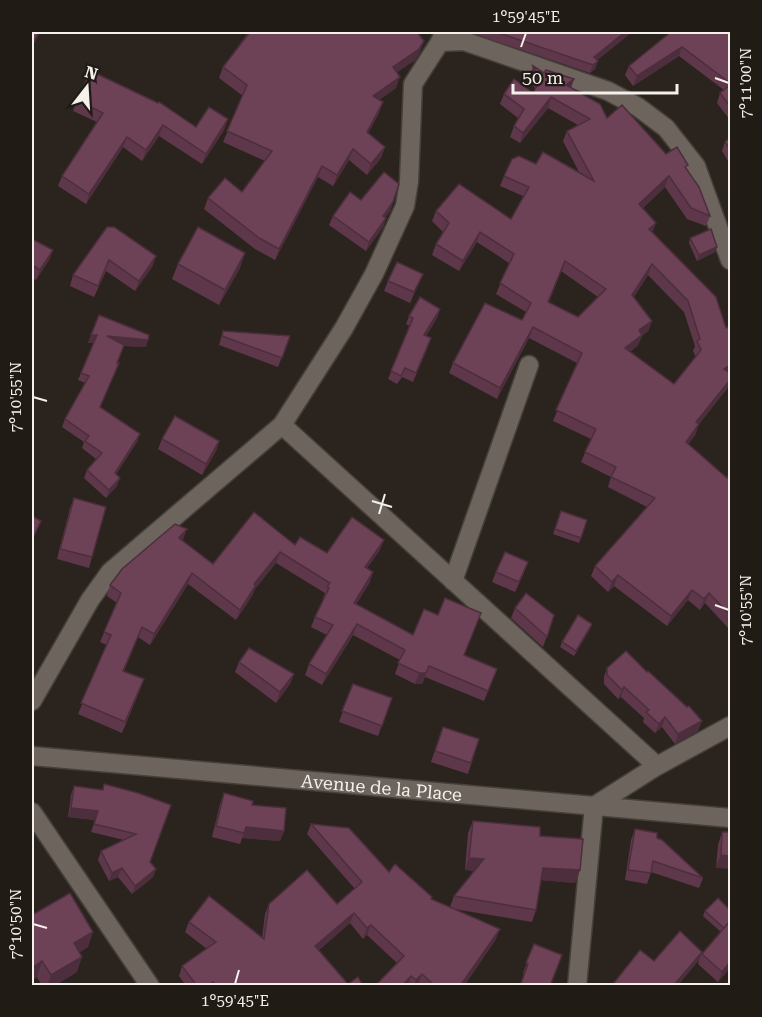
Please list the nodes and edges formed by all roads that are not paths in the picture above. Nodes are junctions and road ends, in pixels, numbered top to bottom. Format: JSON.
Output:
{"nodes":[{"id":1,"x":442,"y":37,"type":"edge"},
{"id":2,"x":730,"y":260,"type":"edge"},
{"id":3,"x":529,"y":365,"type":"dead end"},
{"id":4,"x":282,"y":425,"type":"junction"},
{"id":5,"x":453,"y":581,"type":"junction"},
{"id":6,"x":32,"y":701,"type":"edge"},
{"id":7,"x":730,"y":726,"type":"edge"},
{"id":8,"x":32,"y":756,"type":"edge"},
{"id":9,"x":657,"y":766,"type":"junction"},
{"id":10,"x":594,"y":806,"type":"junction"},
{"id":11,"x":32,"y":812,"type":"edge"},
{"id":12,"x":730,"y":818,"type":"edge"},
{"id":13,"x":150,"y":986,"type":"edge"},
{"id":14,"x":577,"y":986,"type":"edge"}],
"edges":[{"from":1,"to":2,"type":"street"},
{"from":1,"to":4,"type":"street"},
{"from":3,"to":5,"type":"street"},
{"from":4,"to":5,"type":"street"},
{"from":4,"to":6,"type":"street"},
{"from":5,"to":9,"type":"street"},
{"from":7,"to":9,"type":"street"},
{"from":8,"to":10,"type":"street","name":"Avenue de la Place"},
{"from":9,"to":10,"type":"street"},
{"from":10,"to":12,"type":"street","name":"Avenue de la Place"},
{"from":10,"to":14,"type":"street"},
{"from":11,"to":13,"type":"street"}]}
